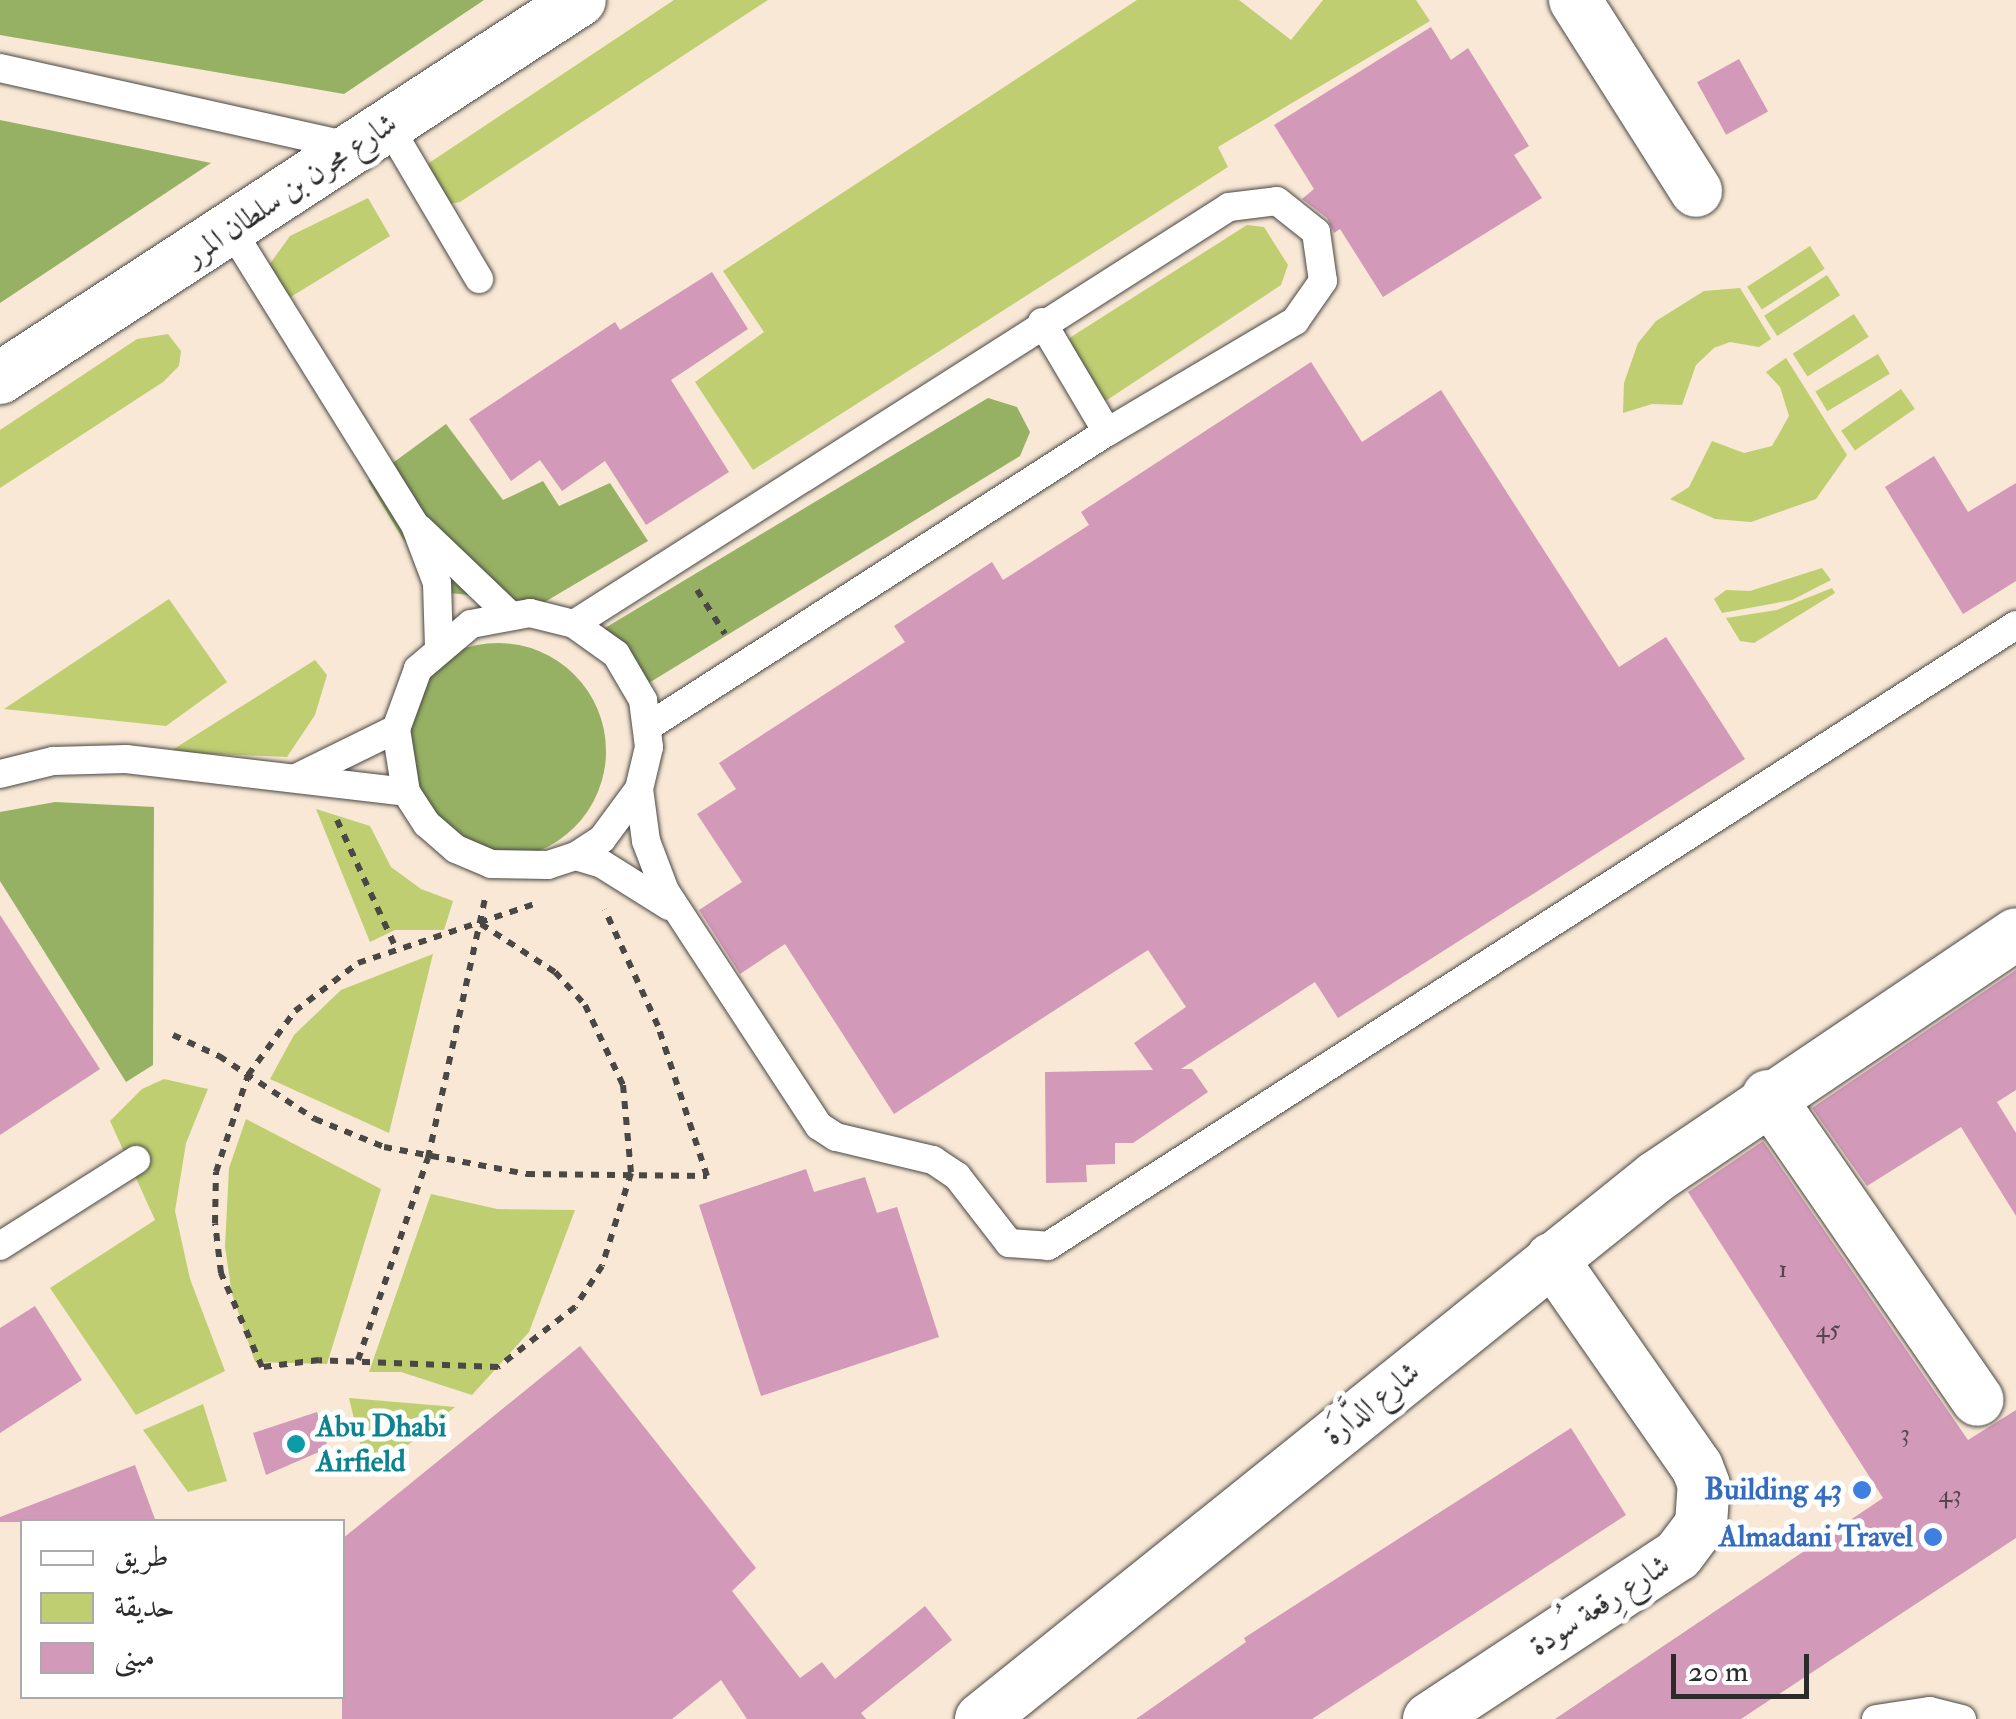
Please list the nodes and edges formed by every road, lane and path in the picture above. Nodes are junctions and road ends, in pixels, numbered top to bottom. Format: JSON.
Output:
{"nodes":[{"id":1,"x":580,"y":0,"type":"edge"},
{"id":2,"x":1575,"y":0,"type":"edge"},
{"id":3,"x":0,"y":68,"type":"edge"},
{"id":4,"x":372,"y":136,"type":"junction"},
{"id":5,"x":1696,"y":191,"type":"dead end"},
{"id":6,"x":232,"y":231,"type":"junction"},
{"id":7,"x":479,"y":279,"type":"dead end"},
{"id":8,"x":1042,"y":322,"type":"junction"},
{"id":9,"x":0,"y":378,"type":"edge"},
{"id":10,"x":1108,"y":432,"type":"junction"},
{"id":11,"x":416,"y":524,"type":"junction"},
{"id":12,"x":676,"y":556,"type":"junction"},
{"id":13,"x":508,"y":613,"type":"junction"},
{"id":14,"x":574,"y":624,"type":"junction"},
{"id":15,"x":2016,"y":625,"type":"edge"},
{"id":16,"x":438,"y":645,"type":"junction"},
{"id":17,"x":744,"y":665,"type":"junction"},
{"id":18,"x":649,"y":726,"type":"junction"},
{"id":19,"x":396,"y":729,"type":"junction"},
{"id":20,"x":0,"y":774,"type":"edge"},
{"id":21,"x":290,"y":780,"type":"junction"},
{"id":22,"x":320,"y":782,"type":"junction"},
{"id":23,"x":639,"y":789,"type":"junction"},
{"id":24,"x":406,"y":792,"type":"junction"},
{"id":25,"x":576,"y":856,"type":"junction"},
{"id":26,"x":491,"y":864,"type":"junction"},
{"id":27,"x":678,"y":914,"type":"junction"},
{"id":28,"x":481,"y":924,"type":"junction"},
{"id":29,"x":2016,"y":934,"type":"edge"},
{"id":30,"x":395,"y":946,"type":"junction"},
{"id":31,"x":173,"y":1035,"type":"dead end"},
{"id":32,"x":248,"y":1075,"type":"junction"},
{"id":33,"x":1768,"y":1096,"type":"junction"},
{"id":34,"x":428,"y":1158,"type":"junction"},
{"id":35,"x":136,"y":1160,"type":"dead end"},
{"id":36,"x":631,"y":1173,"type":"junction"},
{"id":37,"x":0,"y":1246,"type":"edge"},
{"id":38,"x":1552,"y":1258,"type":"junction"},
{"id":39,"x":358,"y":1360,"type":"junction"},
{"id":40,"x":1978,"y":1400,"type":"dead end"},
{"id":41,"x":980,"y":1719,"type":"edge"},
{"id":42,"x":1429,"y":1719,"type":"edge"},
{"id":43,"x":1876,"y":1719,"type":"edge"},
{"id":44,"x":1962,"y":1719,"type":"edge"}],
"edges":[{"from":1,"to":4,"type":"street","name":"شارع مجرن بن سلطان المرر"},
{"from":2,"to":5,"type":"street"},
{"from":3,"to":4,"type":"lane"},
{"from":4,"to":6,"type":"street","name":"شارع مجرن بن سلطان المرر"},
{"from":4,"to":7,"type":"lane"},
{"from":6,"to":9,"type":"street","name":"شارع مجرن بن سلطان المرر"},
{"from":6,"to":11,"type":"lane"},
{"from":8,"to":10,"type":"lane"},
{"from":8,"to":10,"type":"lane"},
{"from":8,"to":12,"type":"lane"},
{"from":10,"to":17,"type":"lane"},
{"from":11,"to":13,"type":"lane"},
{"from":11,"to":16,"type":"lane"},
{"from":12,"to":14,"type":"lane"},
{"from":12,"to":17,"type":"path"},
{"from":13,"to":14,"type":"lane"},
{"from":13,"to":16,"type":"lane"},
{"from":14,"to":18,"type":"lane"},
{"from":15,"to":27,"type":"lane"},
{"from":16,"to":19,"type":"lane"},
{"from":17,"to":18,"type":"lane"},
{"from":18,"to":23,"type":"lane"},
{"from":19,"to":21,"type":"lane"},
{"from":19,"to":24,"type":"lane"},
{"from":20,"to":21,"type":"lane"},
{"from":21,"to":22,"type":"lane"},
{"from":22,"to":24,"type":"lane"},
{"from":22,"to":30,"type":"path"},
{"from":23,"to":25,"type":"lane"},
{"from":23,"to":27,"type":"lane"},
{"from":24,"to":26,"type":"lane"},
{"from":25,"to":26,"type":"lane"},
{"from":25,"to":27,"type":"lane"},
{"from":25,"to":36,"type":"path"},
{"from":26,"to":28,"type":"path"},
{"from":28,"to":30,"type":"path"},
{"from":28,"to":34,"type":"path"},
{"from":28,"to":36,"type":"path"},
{"from":29,"to":33,"type":"street","name":"شارع الدَّارَة"},
{"from":30,"to":32,"type":"path"},
{"from":31,"to":32,"type":"path"},
{"from":32,"to":34,"type":"path"},
{"from":32,"to":39,"type":"path"},
{"from":33,"to":38,"type":"street","name":"شارع الدَّارَة"},
{"from":33,"to":40,"type":"street"},
{"from":34,"to":36,"type":"path"},
{"from":34,"to":39,"type":"path"},
{"from":35,"to":37,"type":"lane"},
{"from":36,"to":39,"type":"path"},
{"from":38,"to":41,"type":"street","name":"شارع الدَّارَة"},
{"from":38,"to":42,"type":"street","name":"شارع رِقعة سُودة"},
{"from":43,"to":44,"type":"lane"}]}
